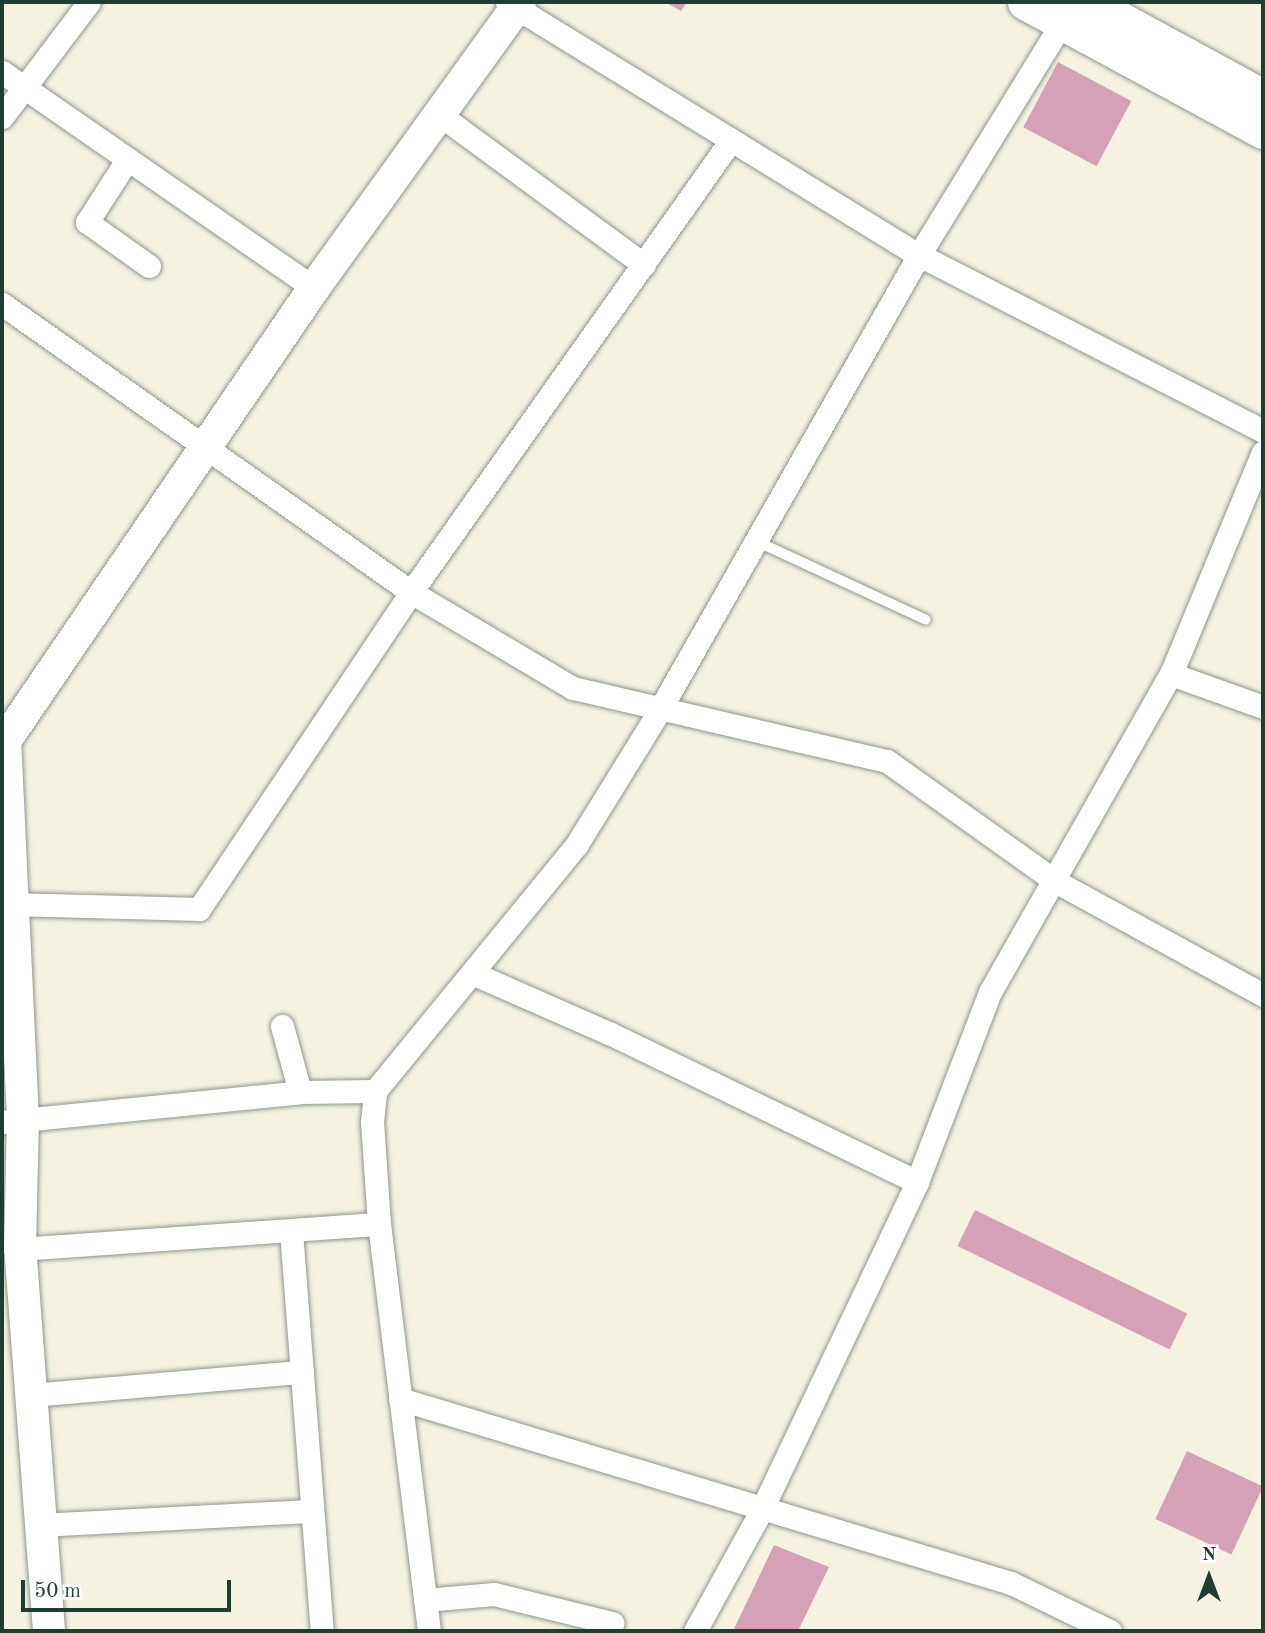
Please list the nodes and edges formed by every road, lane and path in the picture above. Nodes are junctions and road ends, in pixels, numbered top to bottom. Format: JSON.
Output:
{"nodes":[{"id":1,"x":1025,"y":2,"type":"edge"},
{"id":2,"x":514,"y":4,"type":"edge"},
{"id":3,"x":81,"y":5,"type":"edge"},
{"id":4,"x":1076,"y":9,"type":"edge"},
{"id":5,"x":2,"y":72,"type":"edge"},
{"id":6,"x":23,"y":88,"type":"junction"},
{"id":7,"x":1263,"y":97,"type":"edge"},
{"id":8,"x":440,"y":115,"type":"junction"},
{"id":9,"x":2,"y":117,"type":"edge"},
{"id":10,"x":1263,"y":131,"type":"edge"},
{"id":11,"x":731,"y":140,"type":"junction"},
{"id":12,"x":127,"y":160,"type":"junction"},
{"id":13,"x":919,"y":255,"type":"junction"},
{"id":14,"x":644,"y":265,"type":"junction"},
{"id":15,"x":149,"y":266,"type":"dead end"},
{"id":16,"x":314,"y":288,"type":"junction"},
{"id":17,"x":2,"y":304,"type":"edge"},
{"id":18,"x":1263,"y":431,"type":"edge"},
{"id":19,"x":205,"y":447,"type":"junction"},
{"id":20,"x":1263,"y":452,"type":"edge"},
{"id":21,"x":756,"y":541,"type":"junction"},
{"id":22,"x":411,"y":592,"type":"junction"},
{"id":23,"x":926,"y":620,"type":"dead end"},
{"id":24,"x":1171,"y":674,"type":"junction"},
{"id":25,"x":1263,"y":707,"type":"edge"},
{"id":26,"x":659,"y":711,"type":"junction"},
{"id":27,"x":3,"y":740,"type":"edge"},
{"id":28,"x":1055,"y":881,"type":"junction"},
{"id":29,"x":12,"y":904,"type":"junction"},
{"id":30,"x":472,"y":973,"type":"junction"},
{"id":31,"x":1263,"y":995,"type":"edge"},
{"id":32,"x":282,"y":1026,"type":"dead end"},
{"id":33,"x":375,"y":1091,"type":"junction"},
{"id":34,"x":299,"y":1092,"type":"junction"},
{"id":35,"x":13,"y":1121,"type":"edge"},
{"id":36,"x":917,"y":1182,"type":"junction"},
{"id":37,"x":379,"y":1224,"type":"junction"},
{"id":38,"x":291,"y":1230,"type":"junction"},
{"id":39,"x":20,"y":1249,"type":"junction"},
{"id":40,"x":302,"y":1372,"type":"junction"},
{"id":41,"x":31,"y":1395,"type":"junction"},
{"id":42,"x":400,"y":1399,"type":"junction"},
{"id":43,"x":762,"y":1509,"type":"junction"},
{"id":44,"x":312,"y":1511,"type":"junction"},
{"id":45,"x":41,"y":1525,"type":"junction"},
{"id":46,"x":425,"y":1600,"type":"junction"},
{"id":47,"x":612,"y":1623,"type":"dead end"},
{"id":48,"x":49,"y":1631,"type":"edge"},
{"id":49,"x":322,"y":1631,"type":"edge"},
{"id":50,"x":429,"y":1631,"type":"edge"},
{"id":51,"x":695,"y":1631,"type":"edge"},
{"id":52,"x":1110,"y":1631,"type":"edge"}],
"edges":[{"from":1,"to":4,"type":"main road"},
{"from":2,"to":8,"type":"street"},
{"from":2,"to":11,"type":"street"},
{"from":3,"to":6,"type":"street"},
{"from":4,"to":7,"type":"main road"},
{"from":4,"to":10,"type":"main road"},
{"from":4,"to":13,"type":"street"},
{"from":5,"to":6,"type":"street"},
{"from":6,"to":9,"type":"street"},
{"from":6,"to":12,"type":"street"},
{"from":8,"to":14,"type":"street"},
{"from":8,"to":16,"type":"street"},
{"from":11,"to":13,"type":"street"},
{"from":11,"to":14,"type":"street"},
{"from":12,"to":15,"type":"street"},
{"from":12,"to":16,"type":"street"},
{"from":13,"to":18,"type":"street"},
{"from":13,"to":21,"type":"street"},
{"from":14,"to":22,"type":"street"},
{"from":16,"to":19,"type":"street"},
{"from":17,"to":19,"type":"street"},
{"from":19,"to":22,"type":"street"},
{"from":19,"to":27,"type":"street"},
{"from":20,"to":24,"type":"street"},
{"from":21,"to":23,"type":"lane"},
{"from":21,"to":26,"type":"street"},
{"from":22,"to":26,"type":"street"},
{"from":22,"to":29,"type":"street"},
{"from":24,"to":25,"type":"street"},
{"from":24,"to":28,"type":"street"},
{"from":26,"to":28,"type":"street"},
{"from":26,"to":30,"type":"street"},
{"from":27,"to":29,"type":"street"},
{"from":28,"to":31,"type":"street"},
{"from":28,"to":36,"type":"street"},
{"from":29,"to":35,"type":"street"},
{"from":30,"to":33,"type":"street"},
{"from":30,"to":36,"type":"street"},
{"from":32,"to":34,"type":"street"},
{"from":33,"to":34,"type":"street"},
{"from":33,"to":37,"type":"street"},
{"from":34,"to":35,"type":"street"},
{"from":35,"to":39,"type":"street"},
{"from":36,"to":43,"type":"street"},
{"from":37,"to":38,"type":"street"},
{"from":37,"to":42,"type":"street"},
{"from":38,"to":39,"type":"street"},
{"from":38,"to":40,"type":"street"},
{"from":39,"to":41,"type":"street"},
{"from":40,"to":41,"type":"street"},
{"from":40,"to":44,"type":"street"},
{"from":41,"to":45,"type":"street"},
{"from":42,"to":43,"type":"street"},
{"from":42,"to":46,"type":"street"},
{"from":43,"to":51,"type":"street"},
{"from":43,"to":52,"type":"street"},
{"from":44,"to":45,"type":"street"},
{"from":44,"to":49,"type":"street"},
{"from":45,"to":48,"type":"street"},
{"from":46,"to":47,"type":"street"},
{"from":46,"to":50,"type":"street"}]}
